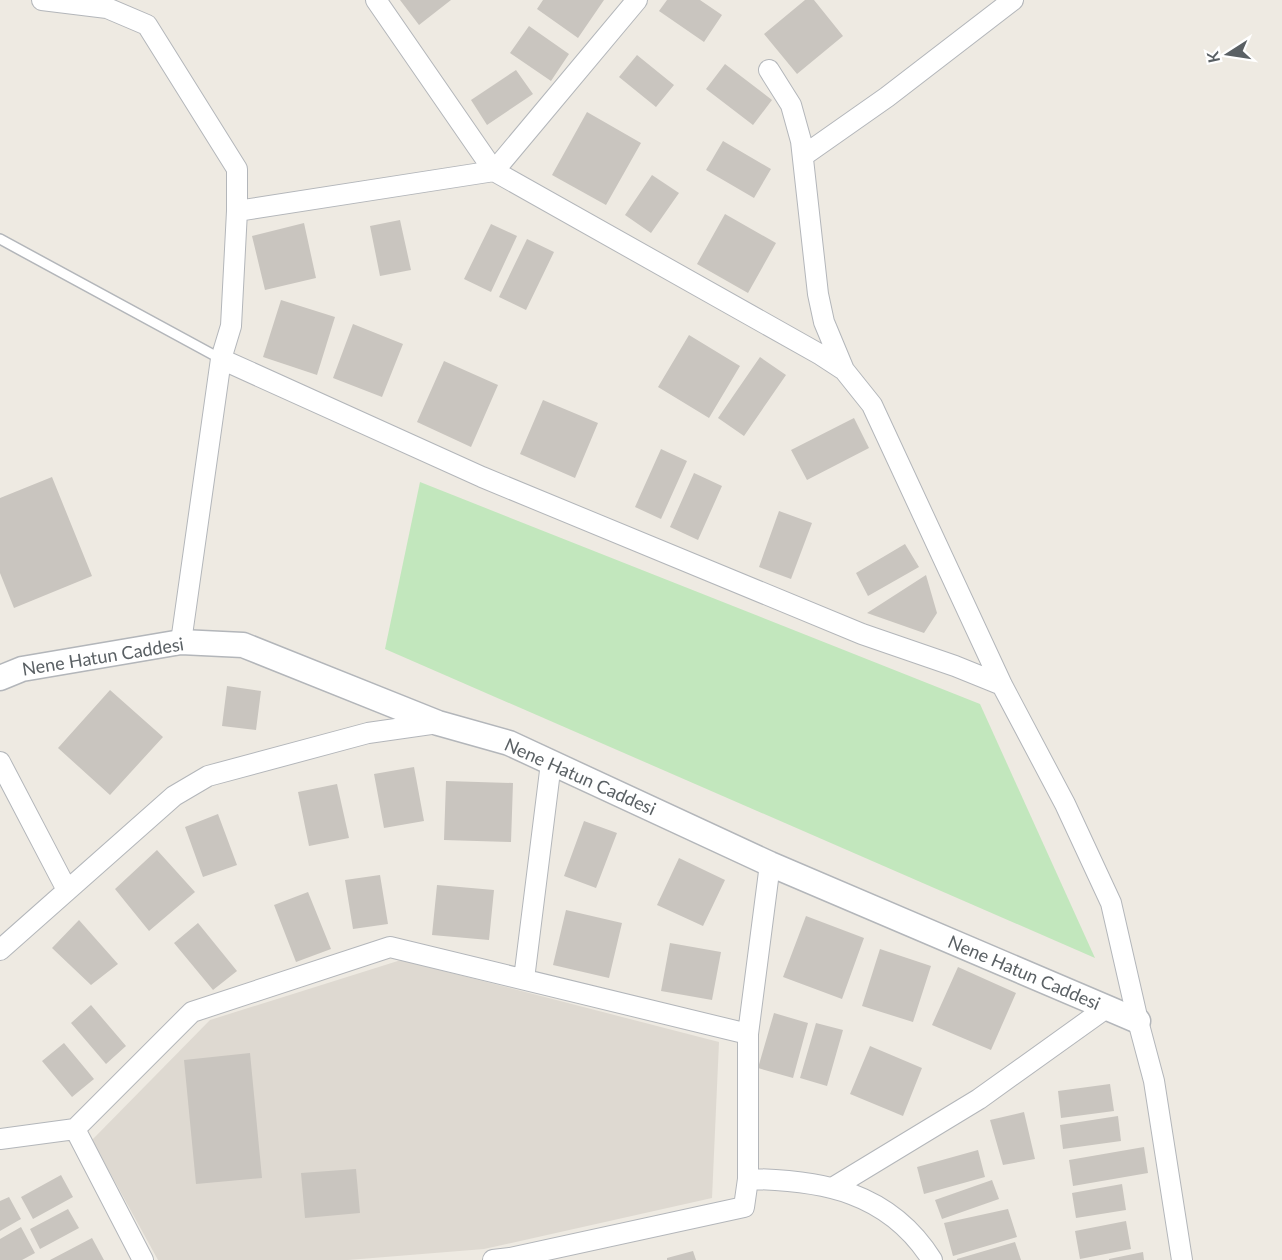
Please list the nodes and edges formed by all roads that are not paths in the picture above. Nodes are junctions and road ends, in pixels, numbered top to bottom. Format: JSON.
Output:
{"nodes":[{"id":1,"x":42,"y":0,"type":"edge"},
{"id":2,"x":376,"y":0,"type":"edge"},
{"id":3,"x":637,"y":0,"type":"edge"},
{"id":4,"x":1013,"y":0,"type":"edge"},
{"id":5,"x":769,"y":70,"type":"dead end"},
{"id":6,"x":802,"y":156,"type":"junction"},
{"id":7,"x":494,"y":171,"type":"junction"},
{"id":8,"x":237,"y":211,"type":"junction"},
{"id":9,"x":0,"y":239,"type":"edge"},
{"id":10,"x":221,"y":359,"type":"junction"},
{"id":11,"x":844,"y":370,"type":"junction"},
{"id":12,"x":181,"y":642,"type":"junction"},
{"id":13,"x":0,"y":678,"type":"edge"},
{"id":14,"x":1002,"y":685,"type":"junction"},
{"id":15,"x":438,"y":723,"type":"junction"},
{"id":16,"x":0,"y":762,"type":"edge"},
{"id":17,"x":551,"y":763,"type":"junction"},
{"id":18,"x":770,"y":864,"type":"junction"},
{"id":19,"x":67,"y":890,"type":"junction"},
{"id":20,"x":0,"y":950,"type":"edge"},
{"id":21,"x":524,"y":979,"type":"junction"},
{"id":22,"x":1106,"y":1008,"type":"junction"},
{"id":23,"x":1138,"y":1021,"type":"junction"},
{"id":24,"x":748,"y":1034,"type":"junction"},
{"id":25,"x":75,"y":1129,"type":"junction"},
{"id":26,"x":0,"y":1139,"type":"edge"},
{"id":27,"x":748,"y":1179,"type":"junction"},
{"id":28,"x":834,"y":1187,"type":"junction"},
{"id":29,"x":505,"y":1259,"type":"edge"},
{"id":30,"x":143,"y":1260,"type":"edge"},
{"id":31,"x":932,"y":1260,"type":"edge"},
{"id":32,"x":1182,"y":1260,"type":"edge"}],
"edges":[{"from":1,"to":8,"type":"street"},
{"from":2,"to":7,"type":"street"},
{"from":3,"to":7,"type":"street"},
{"from":4,"to":6,"type":"street"},
{"from":5,"to":6,"type":"street"},
{"from":6,"to":11,"type":"street"},
{"from":7,"to":8,"type":"street"},
{"from":7,"to":11,"type":"street"},
{"from":8,"to":10,"type":"street"},
{"from":9,"to":10,"type":"lane"},
{"from":10,"to":12,"type":"street"},
{"from":10,"to":14,"type":"street"},
{"from":11,"to":14,"type":"street"},
{"from":12,"to":13,"type":"street","name":"Nene Hatun Caddesi"},
{"from":12,"to":15,"type":"street","name":"Nene Hatun Caddesi"},
{"from":14,"to":23,"type":"street"},
{"from":15,"to":17,"type":"street","name":"Nene Hatun Caddesi"},
{"from":15,"to":19,"type":"street"},
{"from":16,"to":19,"type":"street"},
{"from":17,"to":18,"type":"street","name":"Nene Hatun Caddesi"},
{"from":17,"to":21,"type":"street"},
{"from":18,"to":22,"type":"street","name":"Nene Hatun Caddesi"},
{"from":18,"to":24,"type":"street"},
{"from":19,"to":20,"type":"street"},
{"from":21,"to":24,"type":"street"},
{"from":21,"to":25,"type":"street"},
{"from":22,"to":23,"type":"street","name":"Nene Hatun Caddesi"},
{"from":22,"to":28,"type":"street"},
{"from":23,"to":32,"type":"street"},
{"from":24,"to":27,"type":"street"},
{"from":25,"to":26,"type":"street"},
{"from":25,"to":30,"type":"street"},
{"from":27,"to":28,"type":"street"},
{"from":27,"to":29,"type":"street"},
{"from":28,"to":31,"type":"street"}]}
